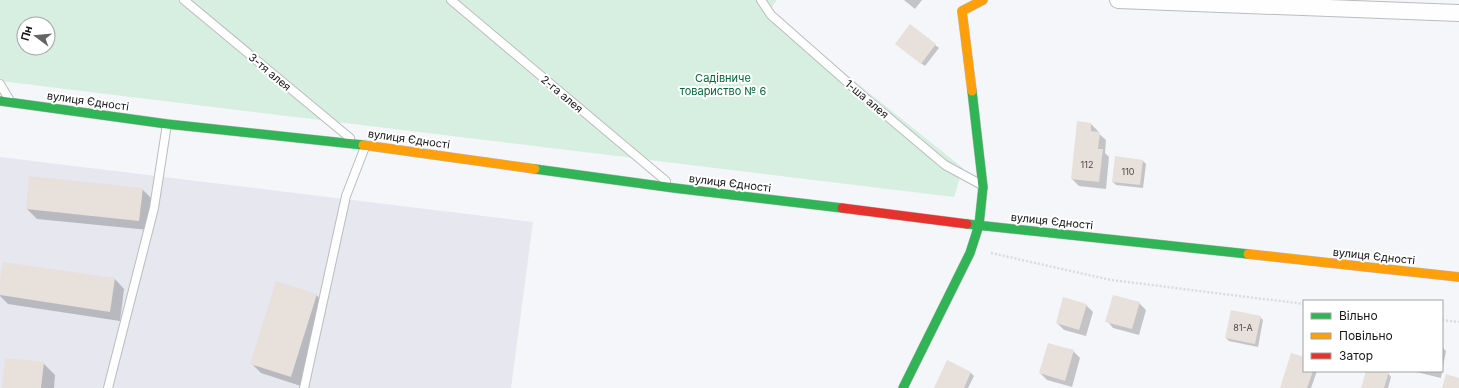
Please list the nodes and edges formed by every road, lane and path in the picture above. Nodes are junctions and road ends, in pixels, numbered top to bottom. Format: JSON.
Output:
{"nodes":[{"id":1,"x":184,"y":0,"type":"edge"},
{"id":2,"x":451,"y":0,"type":"edge"},
{"id":3,"x":761,"y":0,"type":"edge"},
{"id":4,"x":961,"y":0,"type":"edge"},
{"id":5,"x":983,"y":0,"type":"edge"},
{"id":6,"x":1118,"y":0,"type":"edge"},
{"id":7,"x":1239,"y":2,"type":"edge"},
{"id":8,"x":962,"y":11,"type":"junction"},
{"id":9,"x":1459,"y":13,"type":"edge"},
{"id":10,"x":0,"y":84,"type":"edge"},
{"id":11,"x":0,"y":101,"type":"edge"},
{"id":12,"x":12,"y":103,"type":"junction"},
{"id":13,"x":167,"y":124,"type":"junction"},
{"id":14,"x":361,"y":145,"type":"junction"},
{"id":15,"x":983,"y":186,"type":"junction"},
{"id":16,"x":674,"y":188,"type":"junction"},
{"id":17,"x":979,"y":225,"type":"junction"},
{"id":18,"x":990,"y":253,"type":"dead end"},
{"id":19,"x":1459,"y":277,"type":"edge"},
{"id":20,"x":1303,"y":304,"type":"edge"},
{"id":21,"x":1443,"y":320,"type":"edge"},
{"id":22,"x":1459,"y":322,"type":"edge"},
{"id":23,"x":108,"y":388,"type":"edge"},
{"id":24,"x":304,"y":388,"type":"edge"},
{"id":25,"x":903,"y":388,"type":"edge"}],
"edges":[{"from":1,"to":14,"type":"lane","name":"3-тя алея"},
{"from":2,"to":16,"type":"lane","name":"2-га алея"},
{"from":3,"to":15,"type":"lane","name":"1-ша алея"},
{"from":4,"to":8,"type":"lane"},
{"from":5,"to":8,"type":"main road"},
{"from":6,"to":7,"type":"street"},
{"from":7,"to":9,"type":"street"},
{"from":8,"to":15,"type":"main road"},
{"from":10,"to":12,"type":"lane"},
{"from":11,"to":12,"type":"main road","name":"вулиця Єдності"},
{"from":12,"to":13,"type":"main road","name":"вулиця Єдності"},
{"from":13,"to":14,"type":"main road","name":"вулиця Єдності"},
{"from":13,"to":23,"type":"lane"},
{"from":14,"to":16,"type":"main road","name":"вулиця Єдності"},
{"from":14,"to":24,"type":"lane"},
{"from":15,"to":17,"type":"main road"},
{"from":16,"to":17,"type":"main road","name":"вулиця Єдності"},
{"from":17,"to":19,"type":"main road","name":"вулиця Єдності"},
{"from":17,"to":25,"type":"main road"},
{"from":18,"to":20,"type":"path"},
{"from":21,"to":22,"type":"path"}]}
